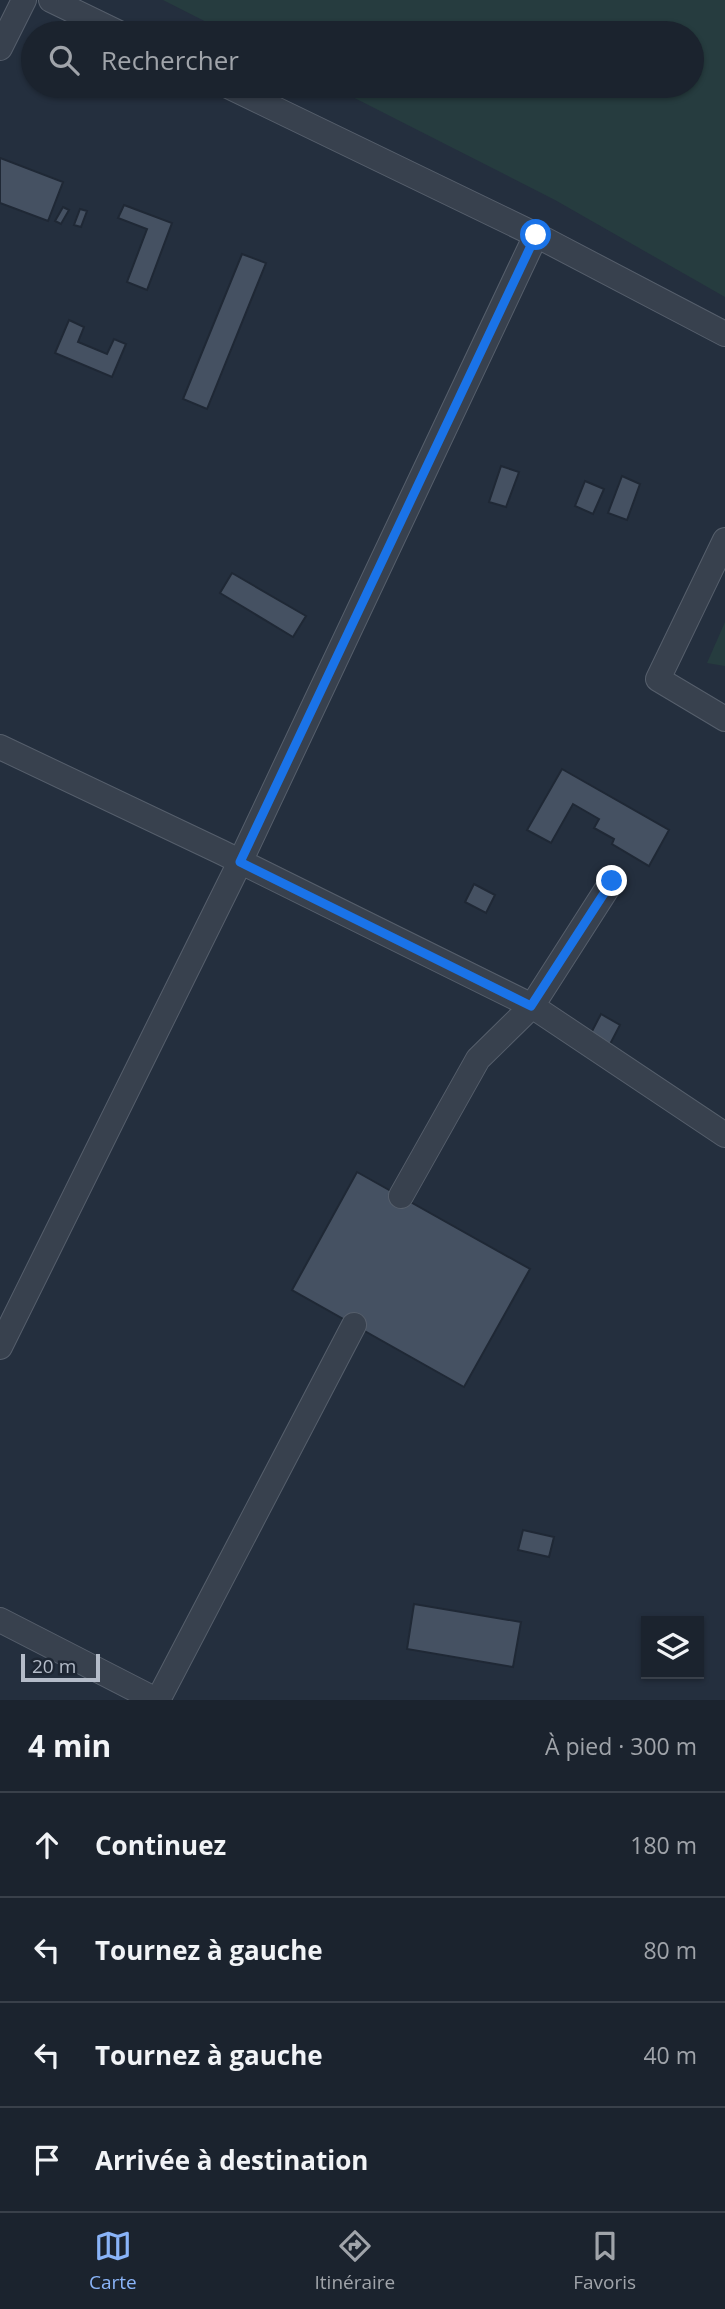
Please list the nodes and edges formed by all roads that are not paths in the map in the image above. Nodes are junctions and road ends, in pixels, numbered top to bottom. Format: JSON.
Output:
{"nodes":[{"id":1,"x":24,"y":0,"type":"edge"},
{"id":2,"x":51,"y":0,"type":"edge"},
{"id":3,"x":94,"y":21,"type":"edge"},
{"id":4,"x":0,"y":48,"type":"edge"},
{"id":5,"x":253,"y":98,"type":"edge"},
{"id":6,"x":536,"y":235,"type":"junction"},
{"id":7,"x":725,"y":334,"type":"edge"},
{"id":8,"x":725,"y":540,"type":"edge"},
{"id":9,"x":725,"y":719,"type":"edge"},
{"id":10,"x":0,"y":747,"type":"edge"},
{"id":11,"x":240,"y":862,"type":"junction"},
{"id":12,"x":612,"y":881,"type":"dead end"},
{"id":13,"x":531,"y":1006,"type":"junction"},
{"id":14,"x":725,"y":1135,"type":"edge"},
{"id":15,"x":401,"y":1196,"type":"dead end"},
{"id":16,"x":354,"y":1325,"type":"dead end"},
{"id":17,"x":0,"y":1347,"type":"edge"},
{"id":18,"x":0,"y":1620,"type":"edge"},
{"id":19,"x":157,"y":1700,"type":"edge"}],
"edges":[{"from":1,"to":4,"type":"lane"},
{"from":2,"to":3,"type":"lane"},
{"from":5,"to":6,"type":"lane"},
{"from":6,"to":7,"type":"lane"},
{"from":6,"to":11,"type":"lane"},
{"from":8,"to":9,"type":"lane"},
{"from":10,"to":11,"type":"lane"},
{"from":11,"to":13,"type":"lane"},
{"from":11,"to":17,"type":"lane"},
{"from":12,"to":13,"type":"lane"},
{"from":13,"to":14,"type":"lane"},
{"from":13,"to":15,"type":"lane"},
{"from":16,"to":19,"type":"lane"},
{"from":18,"to":19,"type":"lane"}]}
